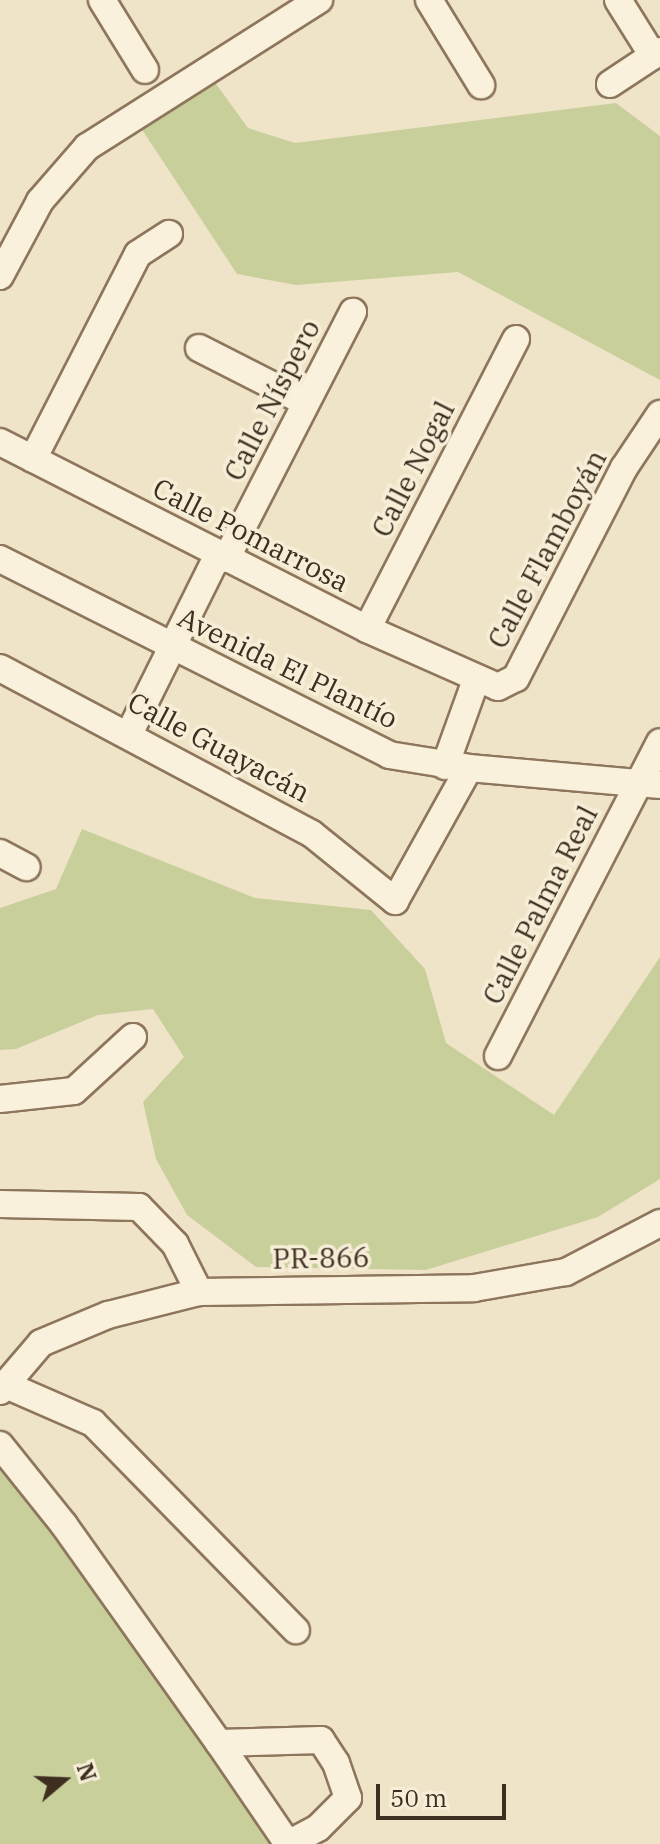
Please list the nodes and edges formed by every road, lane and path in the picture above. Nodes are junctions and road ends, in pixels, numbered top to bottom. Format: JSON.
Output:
{"nodes":[{"id":1,"x":102,"y":0,"type":"edge"},
{"id":2,"x":319,"y":0,"type":"edge"},
{"id":3,"x":429,"y":0,"type":"edge"},
{"id":4,"x":618,"y":0,"type":"edge"},
{"id":5,"x":656,"y":54,"type":"edge"},
{"id":6,"x":145,"y":70,"type":"dead end"},
{"id":7,"x":610,"y":84,"type":"dead end"},
{"id":8,"x":481,"y":85,"type":"dead end"},
{"id":9,"x":169,"y":234,"type":"dead end"},
{"id":10,"x":0,"y":276,"type":"edge"},
{"id":11,"x":353,"y":312,"type":"dead end"},
{"id":12,"x":516,"y":339,"type":"dead end"},
{"id":13,"x":199,"y":348,"type":"dead end"},
{"id":14,"x":305,"y":402,"type":"junction"},
{"id":15,"x":660,"y":414,"type":"edge"},
{"id":16,"x":0,"y":442,"type":"edge"},
{"id":17,"x":33,"y":459,"type":"junction"},
{"id":18,"x":222,"y":557,"type":"junction"},
{"id":19,"x":0,"y":559,"type":"edge"},
{"id":20,"x":367,"y":629,"type":"junction"},
{"id":21,"x":172,"y":647,"type":"junction"},
{"id":22,"x":0,"y":668,"type":"edge"},
{"id":23,"x":476,"y":680,"type":"junction"},
{"id":24,"x":129,"y":734,"type":"junction"},
{"id":25,"x":660,"y":742,"type":"edge"},
{"id":26,"x":457,"y":767,"type":"junction"},
{"id":27,"x":649,"y":784,"type":"edge"},
{"id":28,"x":0,"y":853,"type":"edge"},
{"id":29,"x":26,"y":867,"type":"dead end"},
{"id":30,"x":133,"y":1037,"type":"dead end"},
{"id":31,"x":498,"y":1056,"type":"dead end"},
{"id":32,"x":0,"y":1099,"type":"edge"},
{"id":33,"x":0,"y":1204,"type":"edge"},
{"id":34,"x":660,"y":1223,"type":"edge"},
{"id":35,"x":199,"y":1292,"type":"junction"},
{"id":36,"x":3,"y":1388,"type":"edge"},
{"id":37,"x":0,"y":1445,"type":"edge"},
{"id":38,"x":296,"y":1630,"type":"dead end"},
{"id":39,"x":219,"y":1743,"type":"junction"},
{"id":40,"x":288,"y":1844,"type":"edge"}],
"edges":[{"from":1,"to":6,"type":"street"},
{"from":2,"to":10,"type":"street"},
{"from":3,"to":8,"type":"street"},
{"from":4,"to":5,"type":"street"},
{"from":5,"to":7,"type":"street"},
{"from":9,"to":17,"type":"street"},
{"from":11,"to":14,"type":"street","name":"Calle Níspero"},
{"from":12,"to":20,"type":"street","name":"Calle Nogal"},
{"from":13,"to":14,"type":"street"},
{"from":14,"to":18,"type":"street","name":"Calle Níspero"},
{"from":15,"to":23,"type":"street","name":"Calle Flamboyán"},
{"from":16,"to":17,"type":"street","name":"Calle Pomarrosa"},
{"from":17,"to":18,"type":"street","name":"Calle Pomarrosa"},
{"from":18,"to":20,"type":"street","name":"Calle Pomarrosa"},
{"from":18,"to":21,"type":"street","name":"Calle Níspero"},
{"from":19,"to":21,"type":"street","name":"Avenida El Plantío"},
{"from":20,"to":23,"type":"street","name":"Calle Pomarrosa"},
{"from":21,"to":24,"type":"street","name":"Calle Níspero"},
{"from":21,"to":26,"type":"street","name":"Avenida El Plantío"},
{"from":22,"to":24,"type":"street","name":"Calle Guayacán"},
{"from":23,"to":26,"type":"street"},
{"from":24,"to":26,"type":"street","name":"Calle Guayacán"},
{"from":25,"to":27,"type":"street","name":"Calle Palma Real"},
{"from":26,"to":27,"type":"street","name":"Avenida El Plantío"},
{"from":27,"to":31,"type":"street","name":"Calle Palma Real"},
{"from":28,"to":29,"type":"street"},
{"from":30,"to":32,"type":"street"},
{"from":33,"to":35,"type":"street"},
{"from":34,"to":35,"type":"street","name":"PR-866","number":"PR-866"},
{"from":35,"to":36,"type":"street","name":"PR-866","number":"PR-866"},
{"from":36,"to":38,"type":"street"},
{"from":37,"to":39,"type":"street"},
{"from":39,"to":40,"type":"street"},
{"from":39,"to":40,"type":"street"}]}
